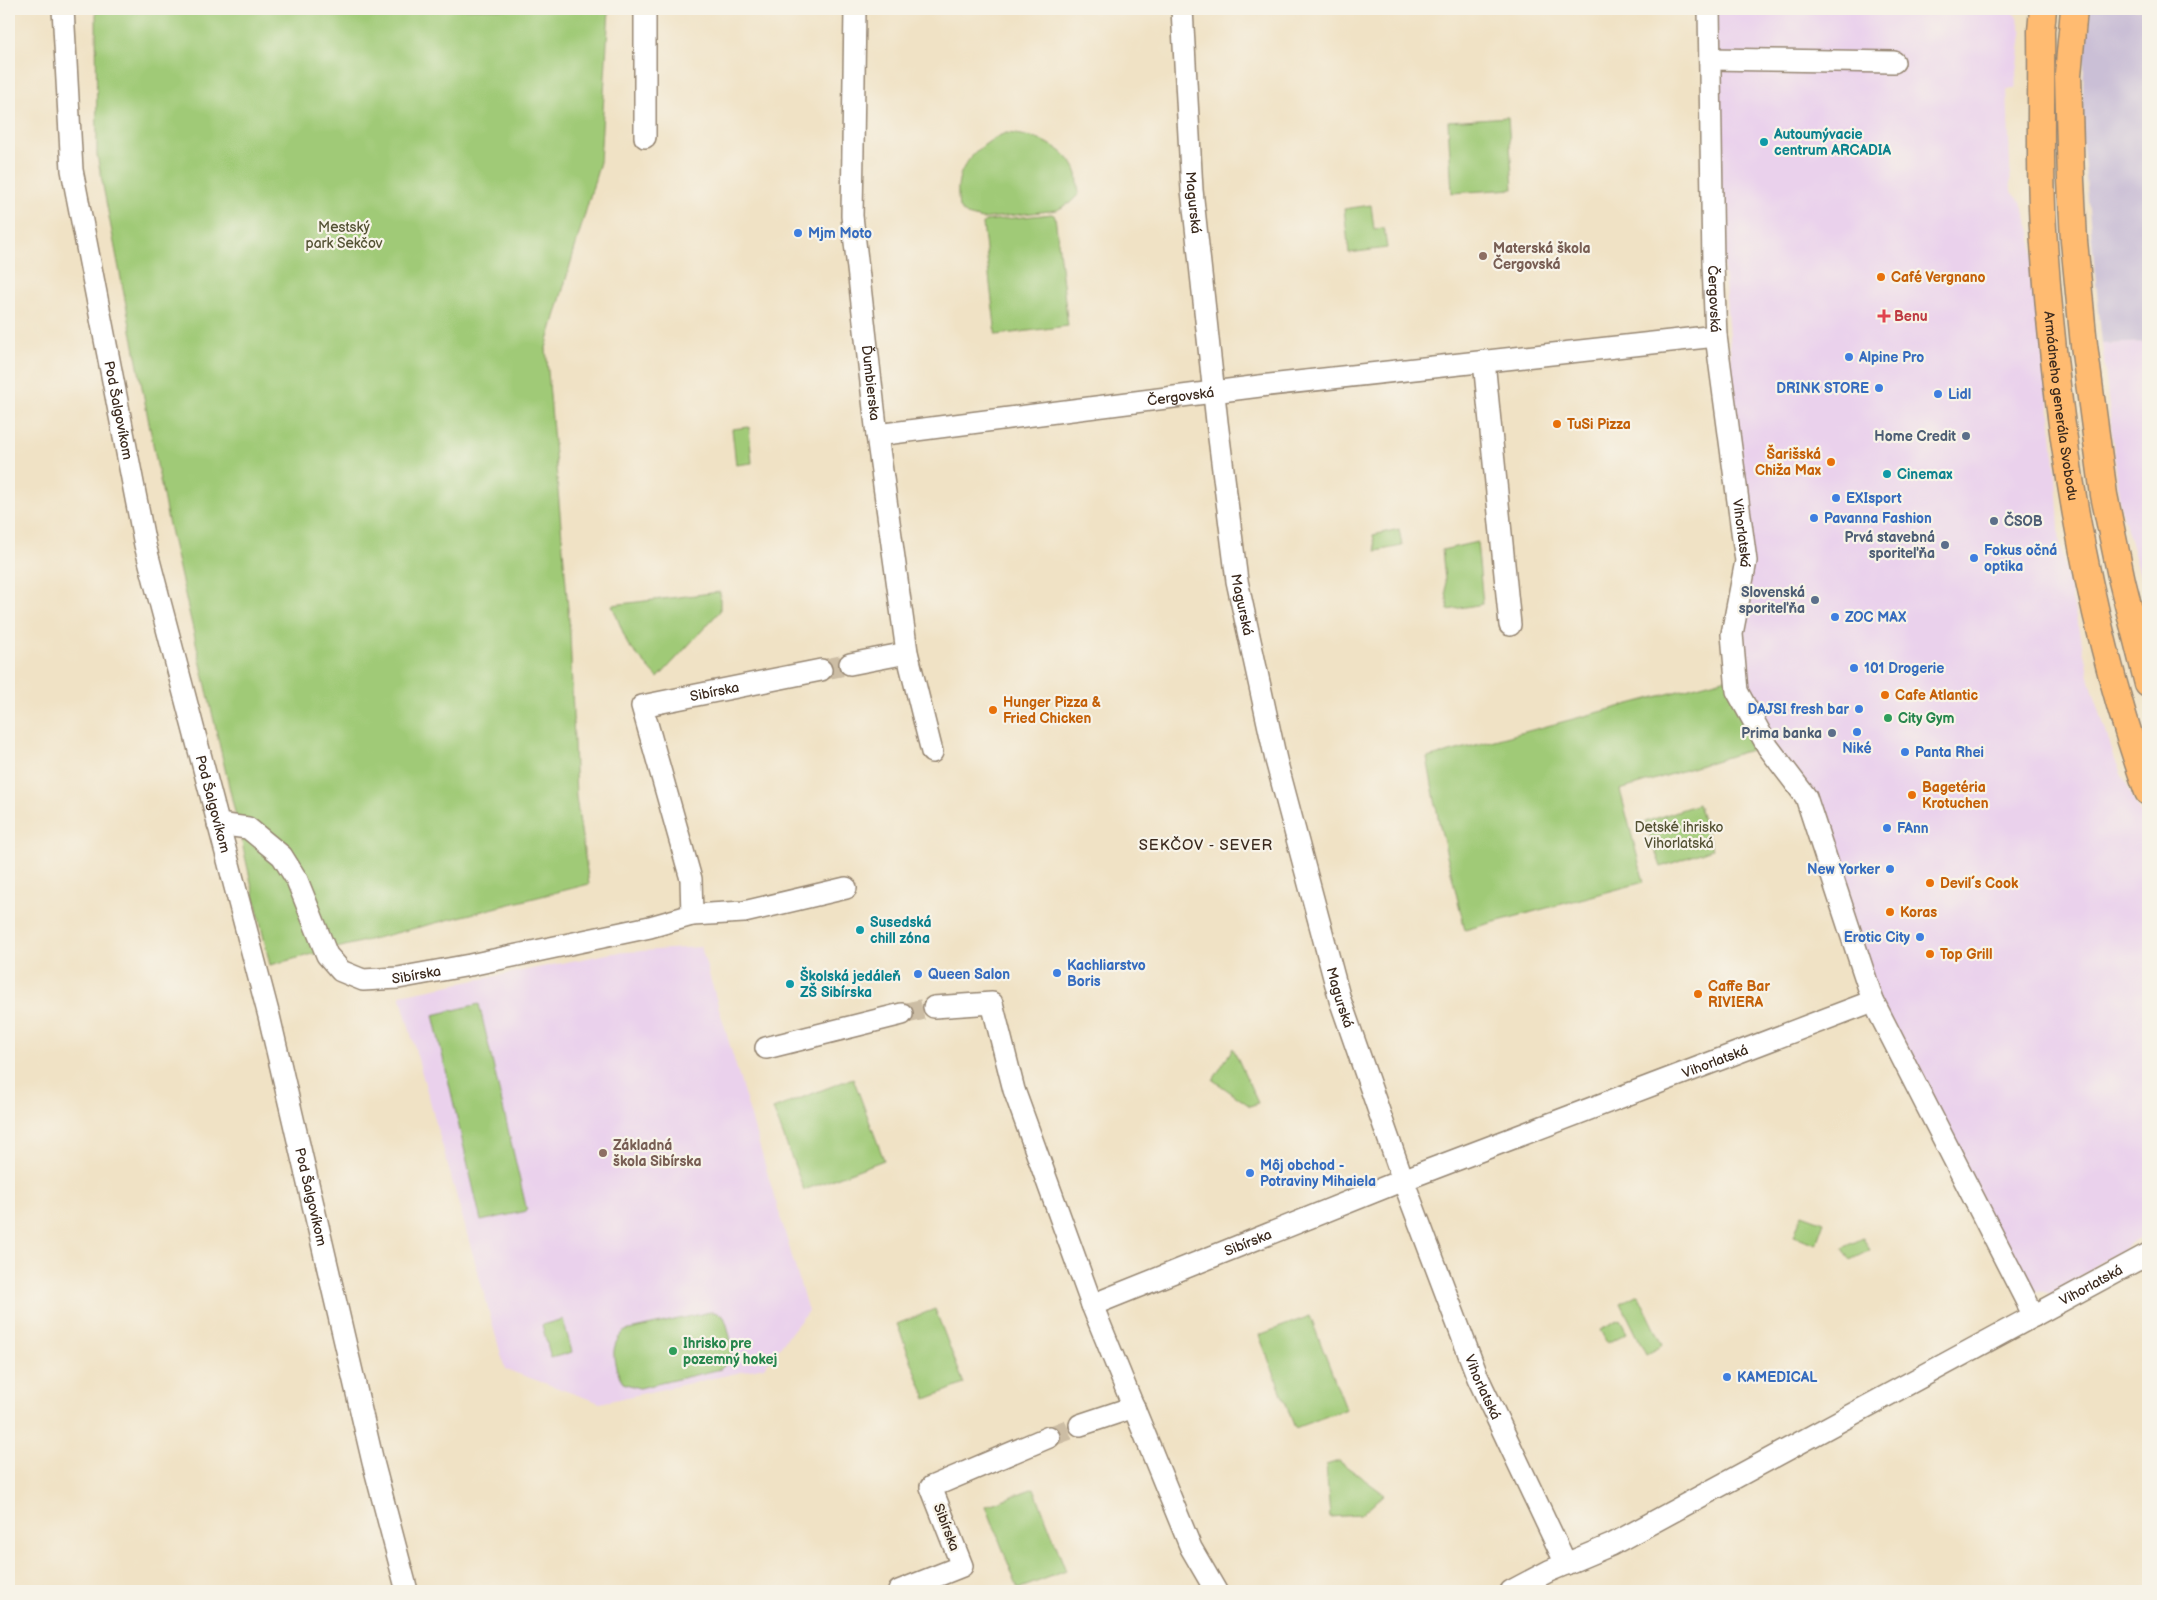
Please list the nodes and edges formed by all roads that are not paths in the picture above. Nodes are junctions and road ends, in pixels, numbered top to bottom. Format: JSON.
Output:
{"nodes":[{"id":1,"x":63,"y":9,"type":"edge"},
{"id":2,"x":645,"y":9,"type":"edge"},
{"id":3,"x":855,"y":9,"type":"edge"},
{"id":4,"x":1182,"y":9,"type":"edge"},
{"id":5,"x":1710,"y":9,"type":"edge"},
{"id":6,"x":2027,"y":9,"type":"edge"},
{"id":7,"x":2074,"y":9,"type":"edge"},
{"id":8,"x":2042,"y":20,"type":"edge"},
{"id":9,"x":1710,"y":59,"type":"junction"},
{"id":10,"x":1894,"y":62,"type":"dead end"},
{"id":11,"x":645,"y":137,"type":"dead end"},
{"id":12,"x":1716,"y":336,"type":"junction"},
{"id":13,"x":1484,"y":361,"type":"junction"},
{"id":14,"x":1213,"y":393,"type":"junction"},
{"id":15,"x":877,"y":435,"type":"junction"},
{"id":16,"x":1510,"y":625,"type":"dead end"},
{"id":17,"x":907,"y":653,"type":"junction"},
{"id":18,"x":850,"y":664,"type":"tunnel mouth"},
{"id":19,"x":821,"y":670,"type":"tunnel mouth"},
{"id":20,"x":2148,"y":684,"type":"edge"},
{"id":21,"x":932,"y":752,"type":"dead end"},
{"id":22,"x":2148,"y":792,"type":"edge"},
{"id":23,"x":218,"y":824,"type":"junction"},
{"id":24,"x":842,"y":889,"type":"dead end"},
{"id":25,"x":692,"y":916,"type":"junction"},
{"id":26,"x":1873,"y":1000,"type":"junction"},
{"id":27,"x":934,"y":1007,"type":"tunnel mouth"},
{"id":28,"x":902,"y":1014,"type":"tunnel mouth"},
{"id":29,"x":766,"y":1048,"type":"dead end"},
{"id":30,"x":1403,"y":1180,"type":"junction"},
{"id":31,"x":2148,"y":1254,"type":"edge"},
{"id":32,"x":1092,"y":1305,"type":"junction"},
{"id":33,"x":2034,"y":1316,"type":"junction"},
{"id":34,"x":1134,"y":1407,"type":"junction"},
{"id":35,"x":1080,"y":1425,"type":"tunnel mouth"},
{"id":36,"x":1049,"y":1437,"type":"tunnel mouth"},
{"id":37,"x":1566,"y":1564,"type":"junction"},
{"id":38,"x":407,"y":1591,"type":"edge"},
{"id":39,"x":898,"y":1591,"type":"edge"},
{"id":40,"x":1216,"y":1591,"type":"edge"},
{"id":41,"x":1511,"y":1591,"type":"edge"}],
"edges":[{"from":1,"to":23,"type":"street","name":"Pod Šalgovíkom"},
{"from":2,"to":11,"type":"street"},
{"from":3,"to":15,"type":"street","name":"Ďumbierska"},
{"from":4,"to":14,"type":"street","name":"Magurská"},
{"from":5,"to":9,"type":"street","name":"Čergovská"},
{"from":6,"to":8,"type":"street"},
{"from":7,"to":20,"type":"main road","name":"Armádneho generála Svobodu"},
{"from":8,"to":22,"type":"main road","name":"Armádneho generála Svobodu"},
{"from":9,"to":10,"type":"street"},
{"from":9,"to":12,"type":"street","name":"Čergovská"},
{"from":12,"to":13,"type":"street","name":"Čergovská"},
{"from":12,"to":26,"type":"street","name":"Vihorlatská"},
{"from":13,"to":14,"type":"street","name":"Čergovská"},
{"from":13,"to":16,"type":"street"},
{"from":14,"to":15,"type":"street","name":"Čergovská"},
{"from":14,"to":30,"type":"street","name":"Magurská"},
{"from":15,"to":17,"type":"street","name":"Ďumbierska"},
{"from":17,"to":18,"type":"street"},
{"from":17,"to":21,"type":"street","name":"Ďumbierska"},
{"from":19,"to":25,"type":"street","name":"Sibírska"},
{"from":23,"to":25,"type":"street","name":"Sibírska"},
{"from":23,"to":38,"type":"street","name":"Pod Šalgovíkom"},
{"from":24,"to":25,"type":"street","name":"Sibírska"},
{"from":26,"to":30,"type":"street","name":"Vihorlatská"},
{"from":26,"to":33,"type":"street","name":"Vihorlatská"},
{"from":27,"to":32,"type":"street"},
{"from":28,"to":29,"type":"street"},
{"from":30,"to":32,"type":"street","name":"Sibírska"},
{"from":30,"to":37,"type":"street","name":"Vihorlatská"},
{"from":31,"to":33,"type":"street","name":"Vihorlatská"},
{"from":32,"to":34,"type":"street"},
{"from":33,"to":37,"type":"street","name":"Vihorlatská"},
{"from":34,"to":35,"type":"street"},
{"from":34,"to":40,"type":"street"},
{"from":36,"to":39,"type":"street","name":"Sibírska"},
{"from":37,"to":41,"type":"street"}]}
